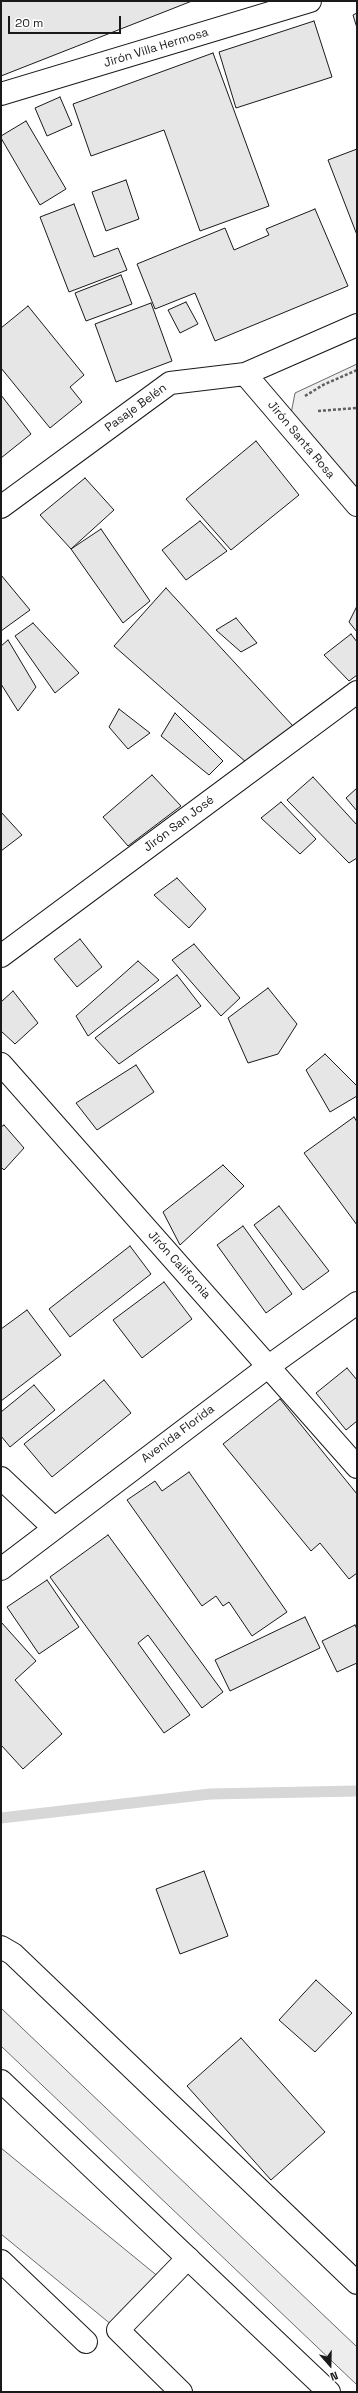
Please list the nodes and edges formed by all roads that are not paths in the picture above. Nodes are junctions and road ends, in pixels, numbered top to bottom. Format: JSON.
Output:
{"nodes":[{"id":1,"x":310,"y":1,"type":"edge"},
{"id":2,"x":1,"y":94,"type":"edge"},
{"id":3,"x":357,"y":326,"type":"edge"},
{"id":4,"x":245,"y":374,"type":"junction"},
{"id":5,"x":357,"y":506,"type":"edge"},
{"id":6,"x":1,"y":507,"type":"edge"},
{"id":7,"x":357,"y":692,"type":"edge"},
{"id":8,"x":1,"y":956,"type":"edge"},
{"id":9,"x":1,"y":1064,"type":"edge"},
{"id":10,"x":357,"y":1303,"type":"edge"},
{"id":11,"x":269,"y":1366,"type":"junction"},
{"id":12,"x":357,"y":1467,"type":"edge"},
{"id":13,"x":1,"y":1478,"type":"edge"},
{"id":14,"x":54,"y":1528,"type":"junction"},
{"id":15,"x":1,"y":1569,"type":"edge"},
{"id":16,"x":1,"y":1947,"type":"edge"},
{"id":17,"x":1,"y":2081,"type":"edge"},
{"id":18,"x":188,"y":2258,"type":"junction"},
{"id":19,"x":1,"y":2261,"type":"edge"},
{"id":20,"x":353,"y":2271,"type":"edge"},
{"id":21,"x":86,"y":2342,"type":"dead end"},
{"id":22,"x":181,"y":2392,"type":"edge"},
{"id":23,"x":329,"y":2392,"type":"edge"}],
"edges":[{"from":1,"to":2,"type":"main road","name":"Jirón Villa Hermosa"},
{"from":3,"to":4,"type":"main road","name":"Pasaje Belén"},
{"from":4,"to":5,"type":"main road","name":"Jirón Santa Rosa"},
{"from":4,"to":6,"type":"main road","name":"Pasaje Belén"},
{"from":7,"to":8,"type":"main road","name":"Jirón San José"},
{"from":9,"to":11,"type":"main road","name":"Jirón California"},
{"from":10,"to":11,"type":"main road","name":"Avenida Florida"},
{"from":11,"to":12,"type":"main road","name":"Jirón California"},
{"from":11,"to":14,"type":"main road","name":"Avenida Florida"},
{"from":13,"to":14,"type":"main road"},
{"from":14,"to":15,"type":"main road","name":"Avenida Florida"},
{"from":16,"to":20,"type":"main road"},
{"from":17,"to":18,"type":"main road"},
{"from":18,"to":22,"type":"main road"},
{"from":18,"to":23,"type":"main road"},
{"from":19,"to":21,"type":"main road"}]}
